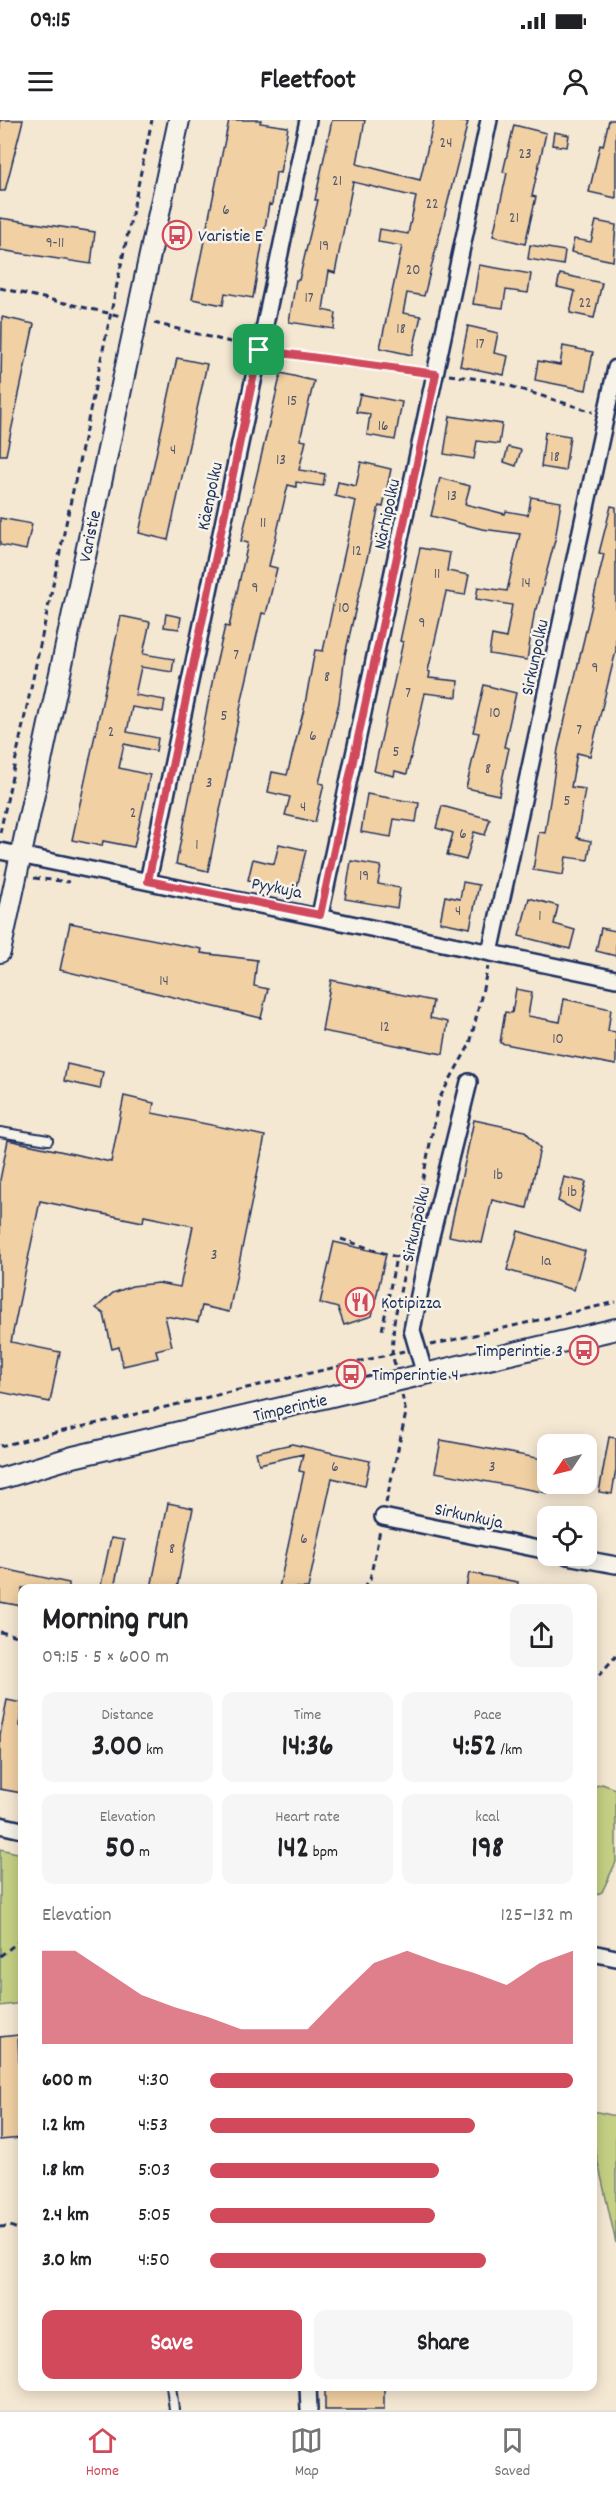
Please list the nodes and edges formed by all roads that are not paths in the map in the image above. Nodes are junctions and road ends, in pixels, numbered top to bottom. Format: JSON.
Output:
{"nodes":[{"id":1,"x":179,"y":120,"type":"edge"},
{"id":2,"x":308,"y":120,"type":"edge"},
{"id":3,"x":489,"y":120,"type":"edge"},
{"id":4,"x":616,"y":368,"type":"edge"},
{"id":5,"x":0,"y":851,"type":"edge"},
{"id":6,"x":20,"y":856,"type":"junction"},
{"id":7,"x":148,"y":881,"type":"junction"},
{"id":8,"x":320,"y":915,"type":"junction"},
{"id":9,"x":0,"y":952,"type":"edge"},
{"id":10,"x":490,"y":953,"type":"junction"},
{"id":11,"x":616,"y":979,"type":"edge"},
{"id":12,"x":469,"y":1082,"type":"dead end"},
{"id":13,"x":0,"y":1132,"type":"edge"},
{"id":14,"x":48,"y":1140,"type":"dead end"},
{"id":15,"x":616,"y":1329,"type":"edge"},
{"id":16,"x":425,"y":1375,"type":"junction"},
{"id":17,"x":0,"y":1479,"type":"edge"},
{"id":18,"x":383,"y":1518,"type":"road end"},
{"id":19,"x":537,"y":1549,"type":"edge"},
{"id":20,"x":597,"y":1562,"type":"edge"},
{"id":21,"x":616,"y":1566,"type":"edge"},
{"id":22,"x":0,"y":1825,"type":"edge"},
{"id":23,"x":18,"y":1829,"type":"edge"},
{"id":24,"x":597,"y":1954,"type":"edge"},
{"id":25,"x":616,"y":1958,"type":"edge"},
{"id":26,"x":172,"y":2391,"type":"edge"},
{"id":27,"x":308,"y":2391,"type":"edge"},
{"id":28,"x":174,"y":2410,"type":"edge"},
{"id":29,"x":309,"y":2410,"type":"edge"}],
"edges":[{"from":1,"to":6,"type":"street","name":"Varistie"},
{"from":2,"to":7,"type":"street","name":"Käenpolku"},
{"from":3,"to":8,"type":"street","name":"Närhipolku"},
{"from":4,"to":10,"type":"street","name":"Sirkunpolku"},
{"from":5,"to":6,"type":"street","name":"Pyykuja"},
{"from":6,"to":7,"type":"street","name":"Pyykuja"},
{"from":6,"to":9,"type":"street","name":"Varistie"},
{"from":7,"to":8,"type":"street","name":"Pyykuja"},
{"from":8,"to":10,"type":"street","name":"Pyykuja"},
{"from":10,"to":11,"type":"street","name":"Pyykuja"},
{"from":12,"to":16,"type":"street","name":"Sirkunpolku"},
{"from":13,"to":14,"type":"lane"},
{"from":15,"to":16,"type":"street","name":"Timperintie"},
{"from":16,"to":17,"type":"street","name":"Timperintie"},
{"from":18,"to":19,"type":"street","name":"Sirkunkuja"},
{"from":20,"to":21,"type":"street"},
{"from":22,"to":23,"type":"street"},
{"from":24,"to":25,"type":"street"},
{"from":26,"to":28,"type":"lane"},
{"from":27,"to":29,"type":"street"}]}
